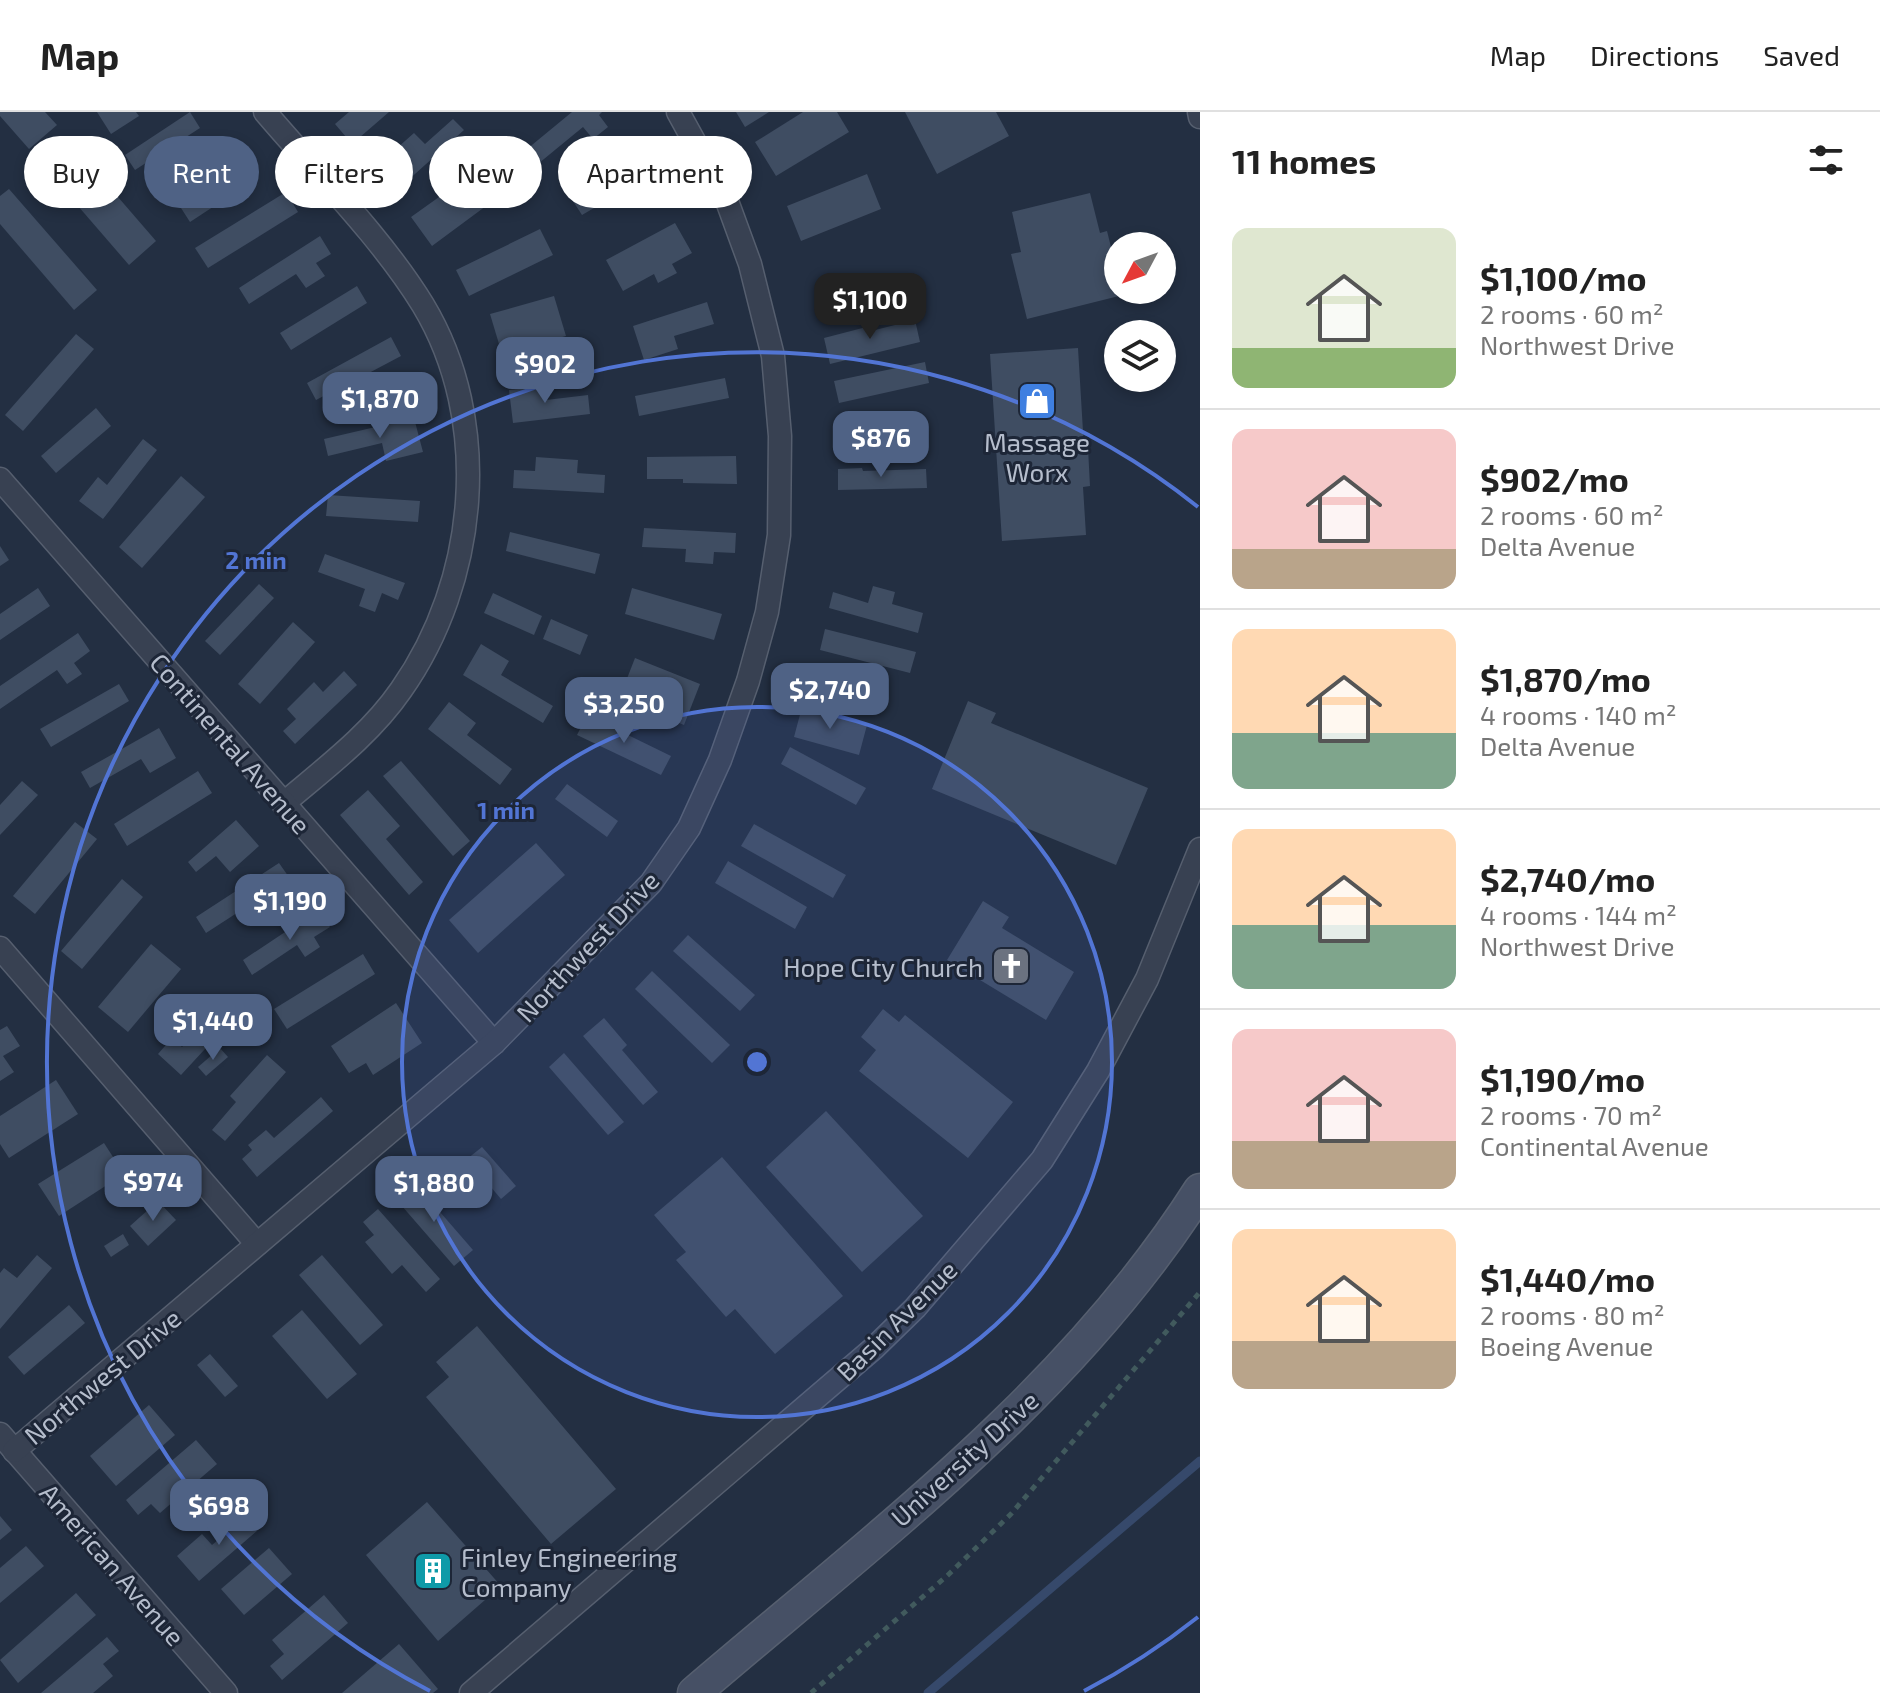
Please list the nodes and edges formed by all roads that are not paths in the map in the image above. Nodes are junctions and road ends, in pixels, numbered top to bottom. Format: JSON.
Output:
{"nodes":[{"id":1,"x":265,"y":112,"type":"edge"},
{"id":2,"x":678,"y":112,"type":"edge"},
{"id":3,"x":0,"y":479,"type":"edge"},
{"id":4,"x":283,"y":804,"type":"junction"},
{"id":5,"x":1200,"y":849,"type":"edge"},
{"id":6,"x":0,"y":948,"type":"edge"},
{"id":7,"x":494,"y":1043,"type":"junction"},
{"id":8,"x":1200,"y":1190,"type":"edge"},
{"id":9,"x":257,"y":1244,"type":"junction"},
{"id":10,"x":7,"y":1443,"type":"edge"},
{"id":11,"x":226,"y":1693,"type":"edge"},
{"id":12,"x":471,"y":1693,"type":"edge"},
{"id":13,"x":694,"y":1693,"type":"edge"}],
"edges":[{"from":1,"to":4,"type":"street"},
{"from":2,"to":7,"type":"street","name":"Northwest Drive"},
{"from":3,"to":4,"type":"street","name":"Continental Avenue"},
{"from":4,"to":7,"type":"street","name":"Continental Avenue"},
{"from":5,"to":12,"type":"street","name":"Basin Avenue"},
{"from":6,"to":9,"type":"street"},
{"from":7,"to":9,"type":"street","name":"Northwest Drive"},
{"from":8,"to":13,"type":"main road","name":"University Drive"},
{"from":9,"to":10,"type":"street","name":"Northwest Drive"},
{"from":10,"to":11,"type":"street","name":"American Avenue"}]}
